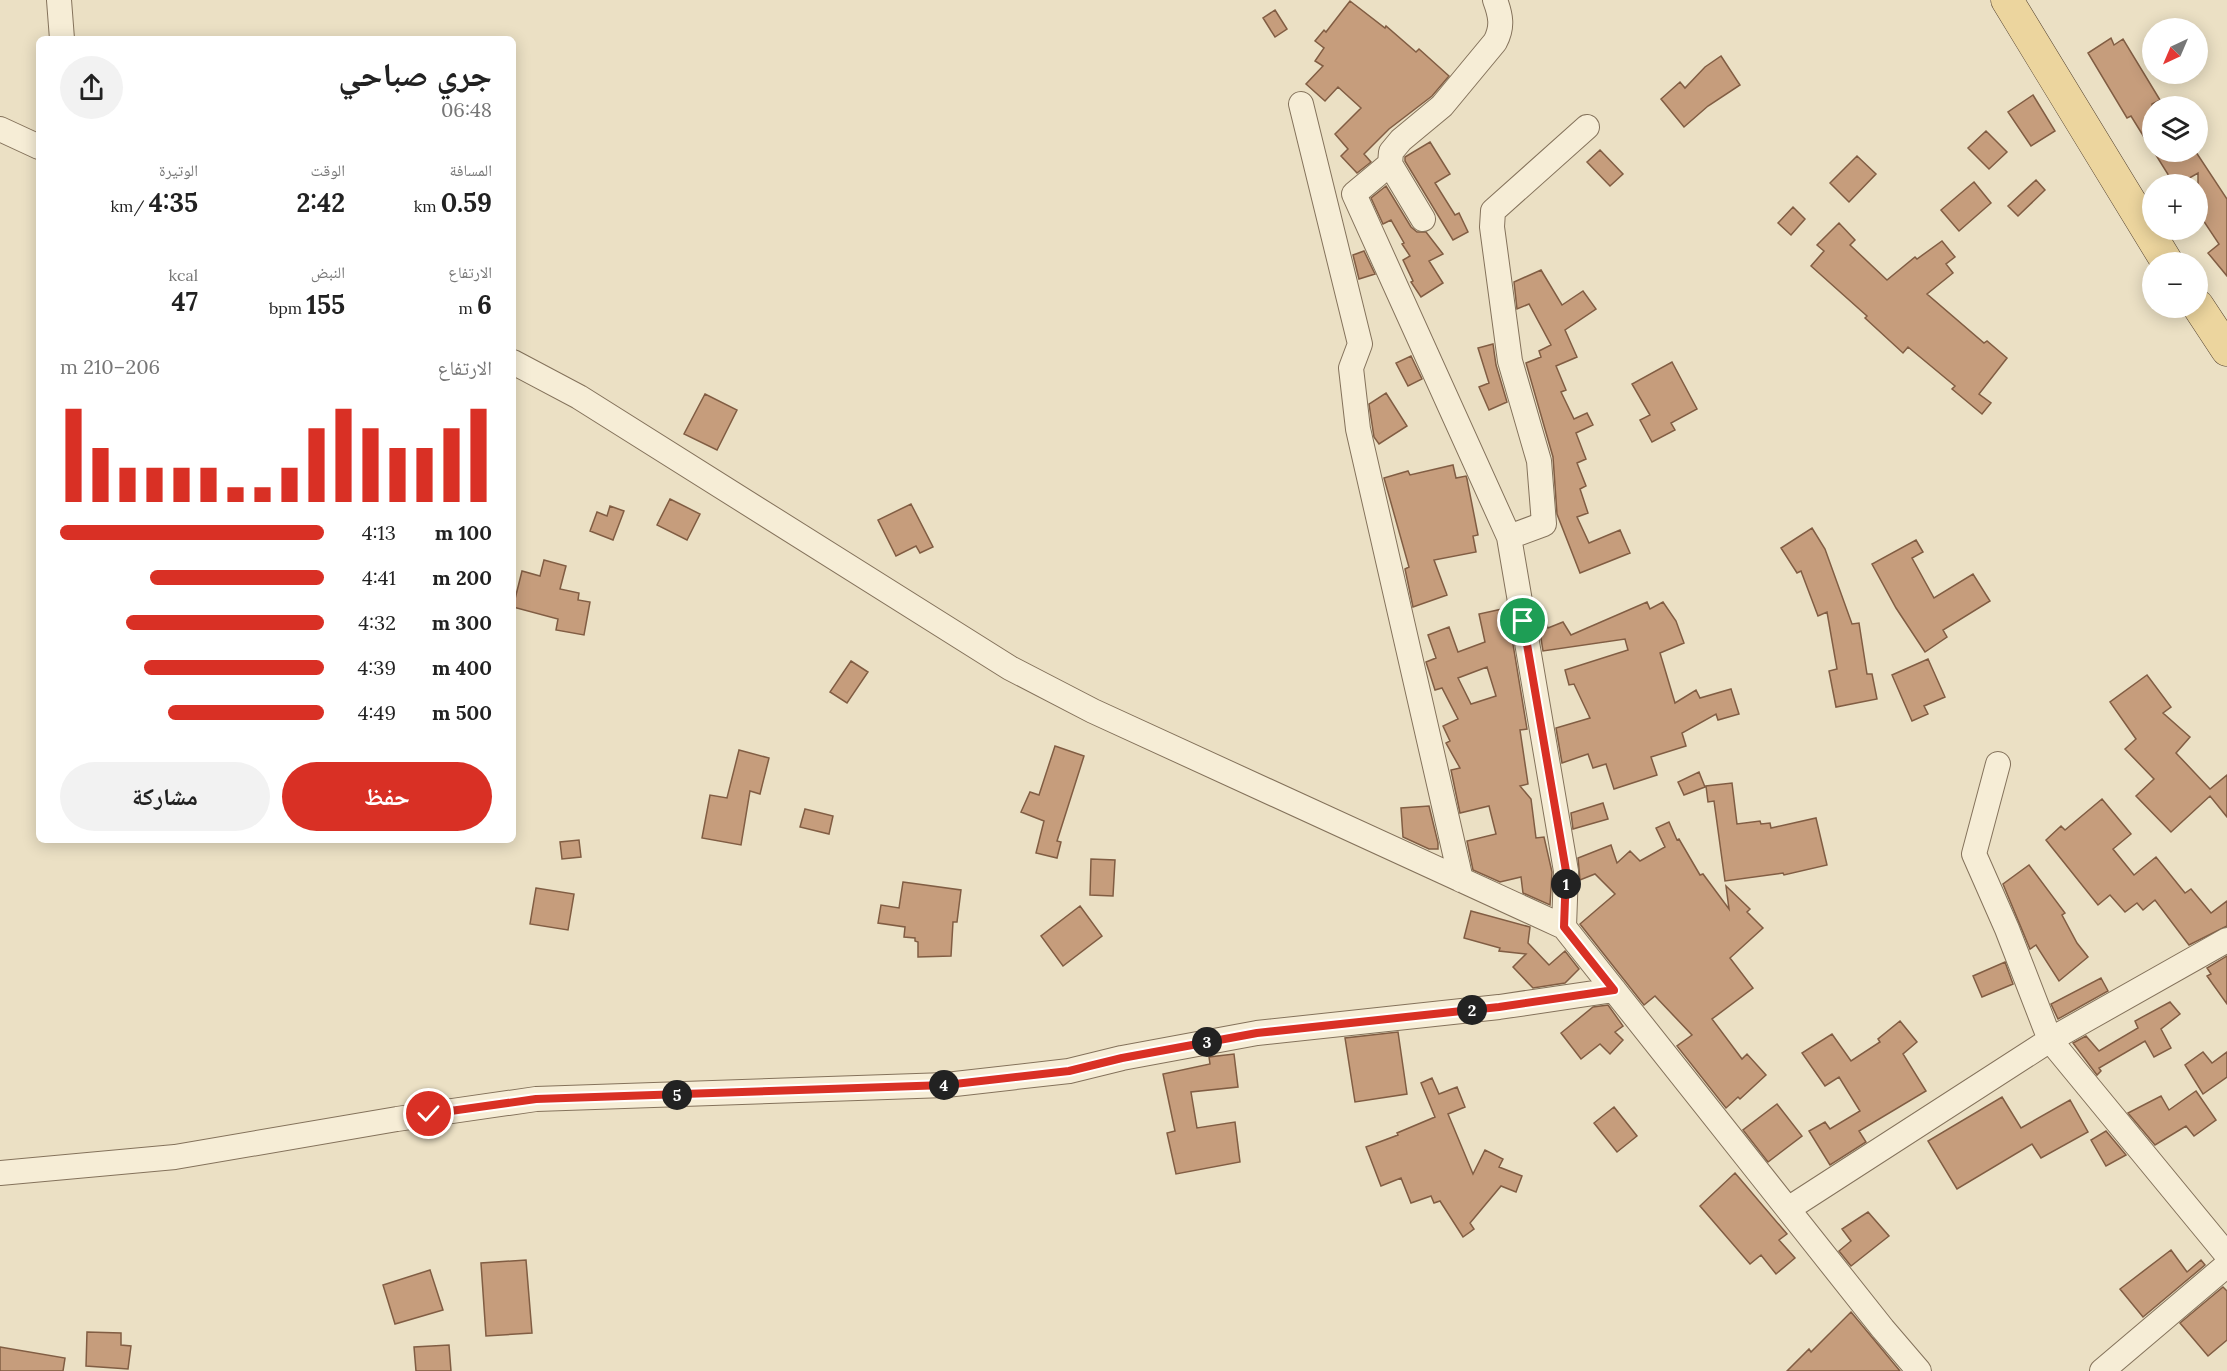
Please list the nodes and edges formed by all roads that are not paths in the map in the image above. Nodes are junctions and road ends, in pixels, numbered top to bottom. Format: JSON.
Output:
{"nodes":[{"id":1,"x":59,"y":0,"type":"edge"},
{"id":2,"x":1495,"y":0,"type":"edge"},
{"id":3,"x":2007,"y":0,"type":"edge"},
{"id":4,"x":62,"y":36,"type":"edge"},
{"id":5,"x":1301,"y":104,"type":"dead end"},
{"id":6,"x":1587,"y":127,"type":"dead end"},
{"id":7,"x":0,"y":129,"type":"edge"},
{"id":8,"x":36,"y":146,"type":"edge"},
{"id":9,"x":1390,"y":164,"type":"junction"},
{"id":10,"x":1424,"y":219,"type":"dead end"},
{"id":11,"x":2162,"y":252,"type":"edge"},
{"id":12,"x":2206,"y":318,"type":"edge"},
{"id":13,"x":2227,"y":350,"type":"edge"},
{"id":14,"x":516,"y":364,"type":"edge"},
{"id":15,"x":1509,"y":537,"type":"junction"},
{"id":16,"x":1998,"y":764,"type":"dead end"},
{"id":17,"x":1461,"y":880,"type":"junction"},
{"id":18,"x":1564,"y":927,"type":"junction"},
{"id":19,"x":2227,"y":940,"type":"edge"},
{"id":20,"x":1614,"y":990,"type":"junction"},
{"id":21,"x":2050,"y":1040,"type":"junction"},
{"id":22,"x":0,"y":1173,"type":"edge"},
{"id":23,"x":1788,"y":1209,"type":"junction"},
{"id":24,"x":2227,"y":1255,"type":"edge"},
{"id":25,"x":2227,"y":1265,"type":"edge"},
{"id":26,"x":1919,"y":1371,"type":"edge"},
{"id":27,"x":2102,"y":1371,"type":"edge"}],
"edges":[{"from":1,"to":4,"type":"street"},
{"from":2,"to":9,"type":"street"},
{"from":3,"to":11,"type":"main road"},
{"from":5,"to":17,"type":"street"},
{"from":6,"to":15,"type":"street"},
{"from":7,"to":8,"type":"street"},
{"from":9,"to":10,"type":"street"},
{"from":9,"to":15,"type":"street"},
{"from":12,"to":13,"type":"main road"},
{"from":14,"to":17,"type":"street"},
{"from":15,"to":18,"type":"street"},
{"from":16,"to":21,"type":"street"},
{"from":17,"to":18,"type":"street"},
{"from":18,"to":20,"type":"street"},
{"from":19,"to":21,"type":"street"},
{"from":20,"to":22,"type":"street"},
{"from":20,"to":23,"type":"street"},
{"from":21,"to":23,"type":"street"},
{"from":21,"to":24,"type":"street"},
{"from":23,"to":26,"type":"street"},
{"from":25,"to":27,"type":"street"}]}
